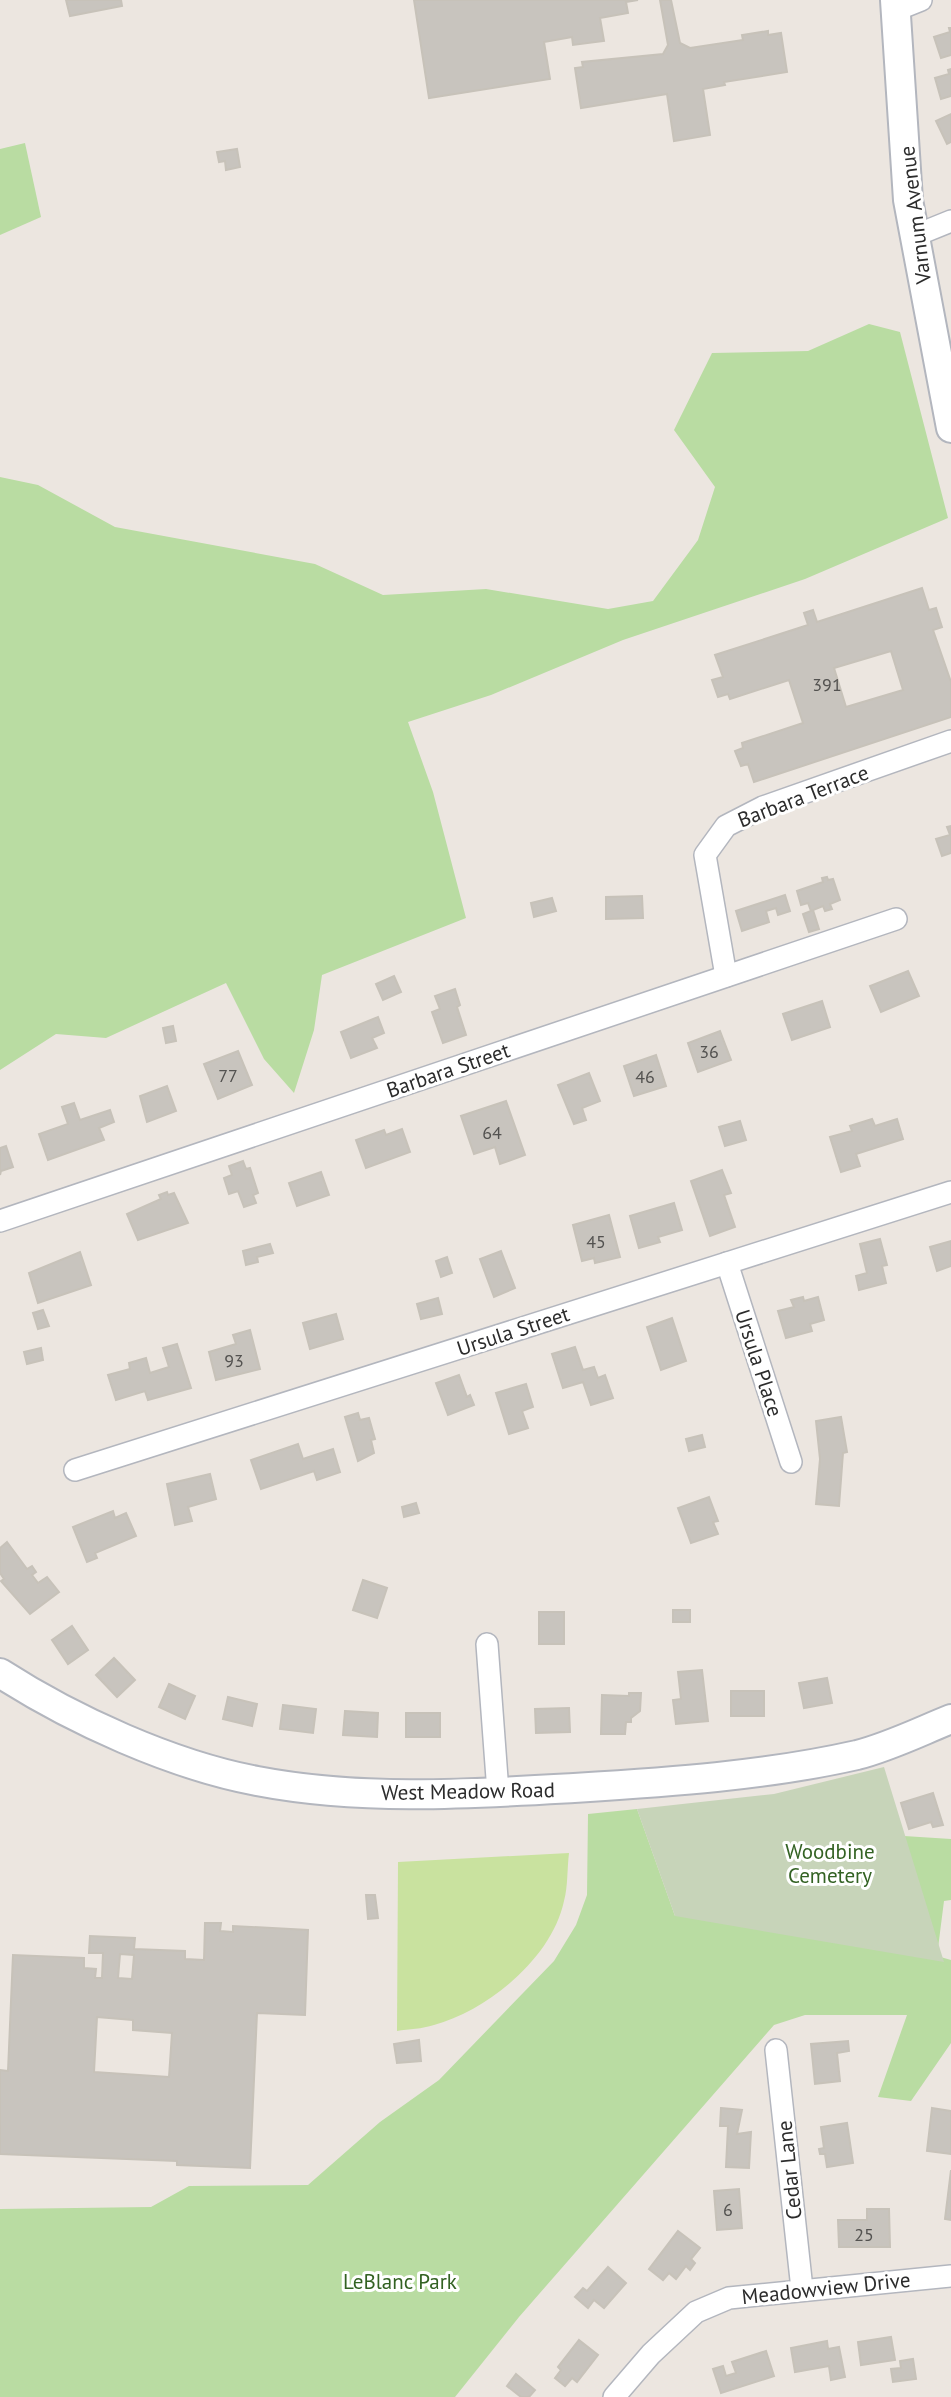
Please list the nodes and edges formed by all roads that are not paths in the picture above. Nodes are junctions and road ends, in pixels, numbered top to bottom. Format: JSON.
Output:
{"nodes":[{"id":1,"x":904,"y":3,"type":"edge"},
{"id":2,"x":951,"y":221,"type":"edge"},
{"id":3,"x":914,"y":236,"type":"junction"},
{"id":4,"x":951,"y":428,"type":"edge"},
{"id":5,"x":951,"y":740,"type":"edge"},
{"id":6,"x":896,"y":919,"type":"dead end"},
{"id":7,"x":726,"y":976,"type":"junction"},
{"id":8,"x":951,"y":1192,"type":"edge"},
{"id":9,"x":0,"y":1221,"type":"edge"},
{"id":10,"x":727,"y":1263,"type":"junction"},
{"id":11,"x":791,"y":1462,"type":"dead end"},
{"id":12,"x":75,"y":1470,"type":"dead end"},
{"id":13,"x":487,"y":1644,"type":"dead end"},
{"id":14,"x":0,"y":1673,"type":"edge"},
{"id":15,"x":951,"y":1719,"type":"edge"},
{"id":16,"x":498,"y":1792,"type":"junction"},
{"id":17,"x":776,"y":2050,"type":"dead end"},
{"id":18,"x":951,"y":2276,"type":"edge"},
{"id":19,"x":802,"y":2289,"type":"junction"},
{"id":20,"x":614,"y":2397,"type":"edge"}],
"edges":[{"from":1,"to":3,"type":"street","name":"Varnum Avenue"},
{"from":2,"to":3,"type":"street"},
{"from":3,"to":4,"type":"street","name":"Varnum Avenue"},
{"from":5,"to":7,"type":"street","name":"Barbara Terrace"},
{"from":6,"to":7,"type":"street","name":"Barbara Street"},
{"from":7,"to":9,"type":"street","name":"Barbara Street"},
{"from":8,"to":10,"type":"street","name":"Ursula Street"},
{"from":10,"to":11,"type":"street","name":"Ursula Place"},
{"from":10,"to":12,"type":"street","name":"Ursula Street"},
{"from":13,"to":16,"type":"street"},
{"from":14,"to":16,"type":"street","name":"West Meadow Road"},
{"from":15,"to":16,"type":"street","name":"West Meadow Road"},
{"from":17,"to":19,"type":"street","name":"Cedar Lane"},
{"from":18,"to":19,"type":"street","name":"Meadowview Drive"},
{"from":19,"to":20,"type":"street","name":"Meadowview Drive"}]}
